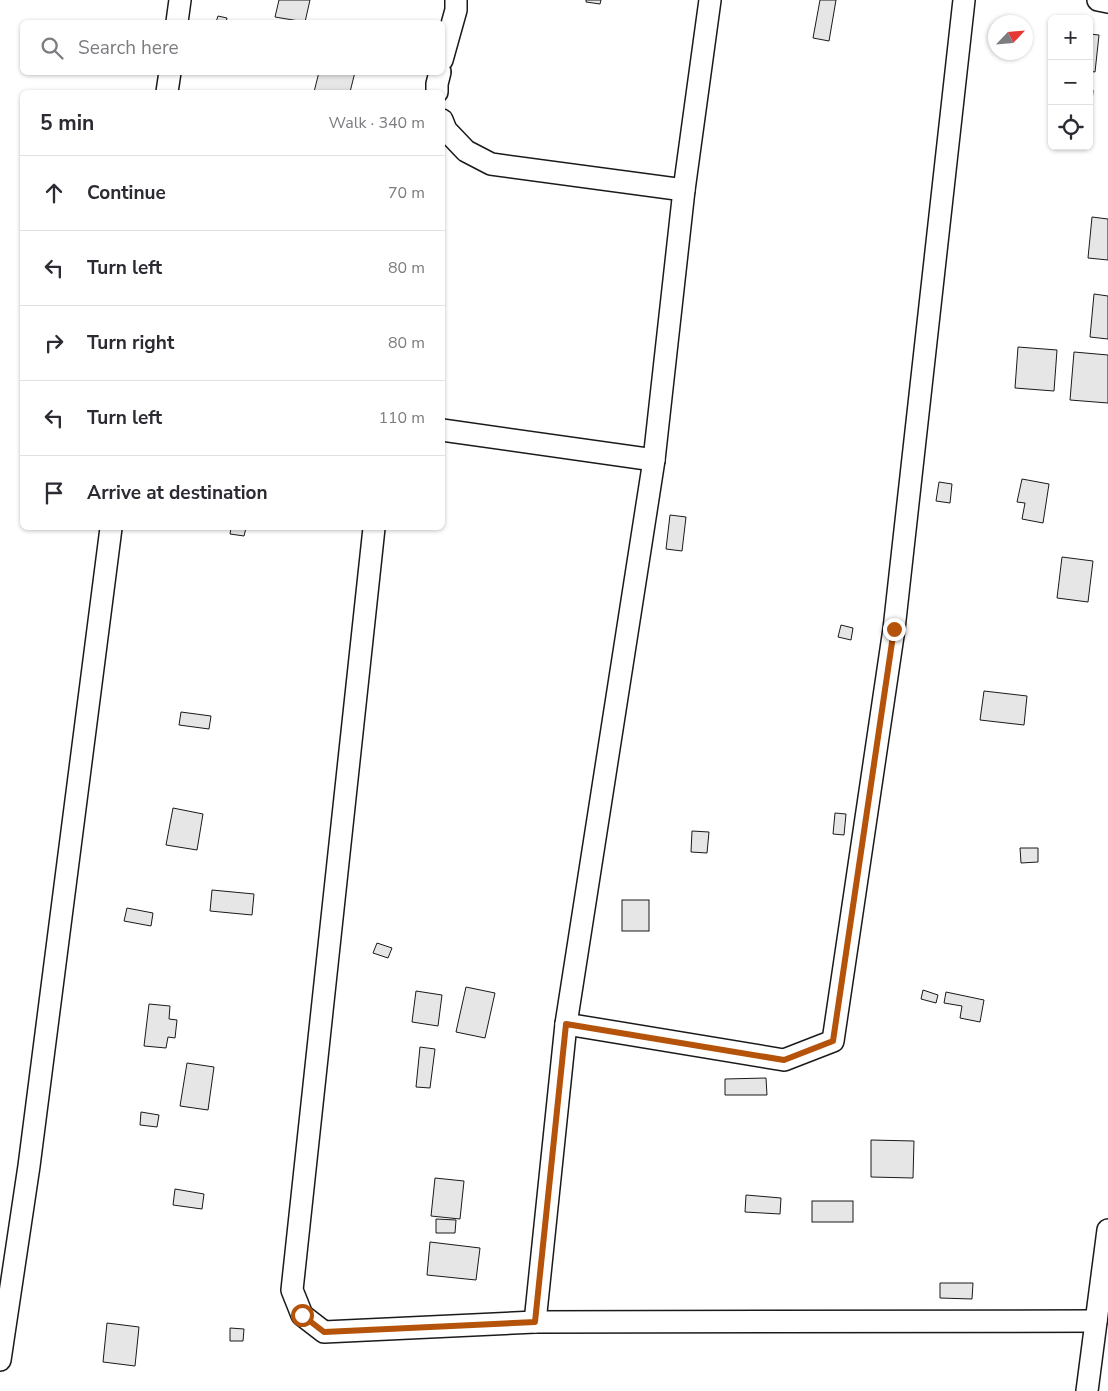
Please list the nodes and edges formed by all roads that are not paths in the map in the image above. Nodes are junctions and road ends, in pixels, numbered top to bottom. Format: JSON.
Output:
{"nodes":[{"id":1,"x":180,"y":0,"type":"edge"},
{"id":2,"x":456,"y":0,"type":"edge"},
{"id":3,"x":710,"y":0,"type":"edge"},
{"id":4,"x":964,"y":0,"type":"edge"},
{"id":5,"x":1098,"y":0,"type":"edge"},
{"id":6,"x":1108,"y":2,"type":"edge"},
{"id":7,"x":177,"y":20,"type":"edge"},
{"id":8,"x":445,"y":49,"type":"edge"},
{"id":9,"x":170,"y":75,"type":"edge"},
{"id":10,"x":439,"y":75,"type":"edge"},
{"id":11,"x":167,"y":90,"type":"edge"},
{"id":12,"x":438,"y":90,"type":"edge"},
{"id":13,"x":445,"y":128,"type":"edge"},
{"id":14,"x":684,"y":190,"type":"junction"},
{"id":15,"x":445,"y":430,"type":"edge"},
{"id":16,"x":654,"y":460,"type":"junction"},
{"id":17,"x":110,"y":530,"type":"edge"},
{"id":18,"x":374,"y":530,"type":"edge"},
{"id":19,"x":566,"y":1024,"type":"junction"},
{"id":20,"x":1108,"y":1230,"type":"edge"},
{"id":21,"x":1096,"y":1321,"type":"junction"},
{"id":22,"x":535,"y":1322,"type":"junction"},
{"id":23,"x":0,"y":1360,"type":"edge"},
{"id":24,"x":1087,"y":1391,"type":"edge"}],
"edges":[{"from":1,"to":7,"type":"street"},
{"from":2,"to":8,"type":"street"},
{"from":3,"to":14,"type":"street"},
{"from":4,"to":19,"type":"street"},
{"from":5,"to":6,"type":"street"},
{"from":9,"to":11,"type":"street"},
{"from":10,"to":12,"type":"street"},
{"from":13,"to":14,"type":"street"},
{"from":14,"to":16,"type":"street"},
{"from":15,"to":16,"type":"street"},
{"from":16,"to":19,"type":"street"},
{"from":17,"to":23,"type":"street"},
{"from":18,"to":22,"type":"street"},
{"from":19,"to":22,"type":"street"},
{"from":20,"to":21,"type":"street"},
{"from":21,"to":22,"type":"street"},
{"from":21,"to":24,"type":"street"}]}
